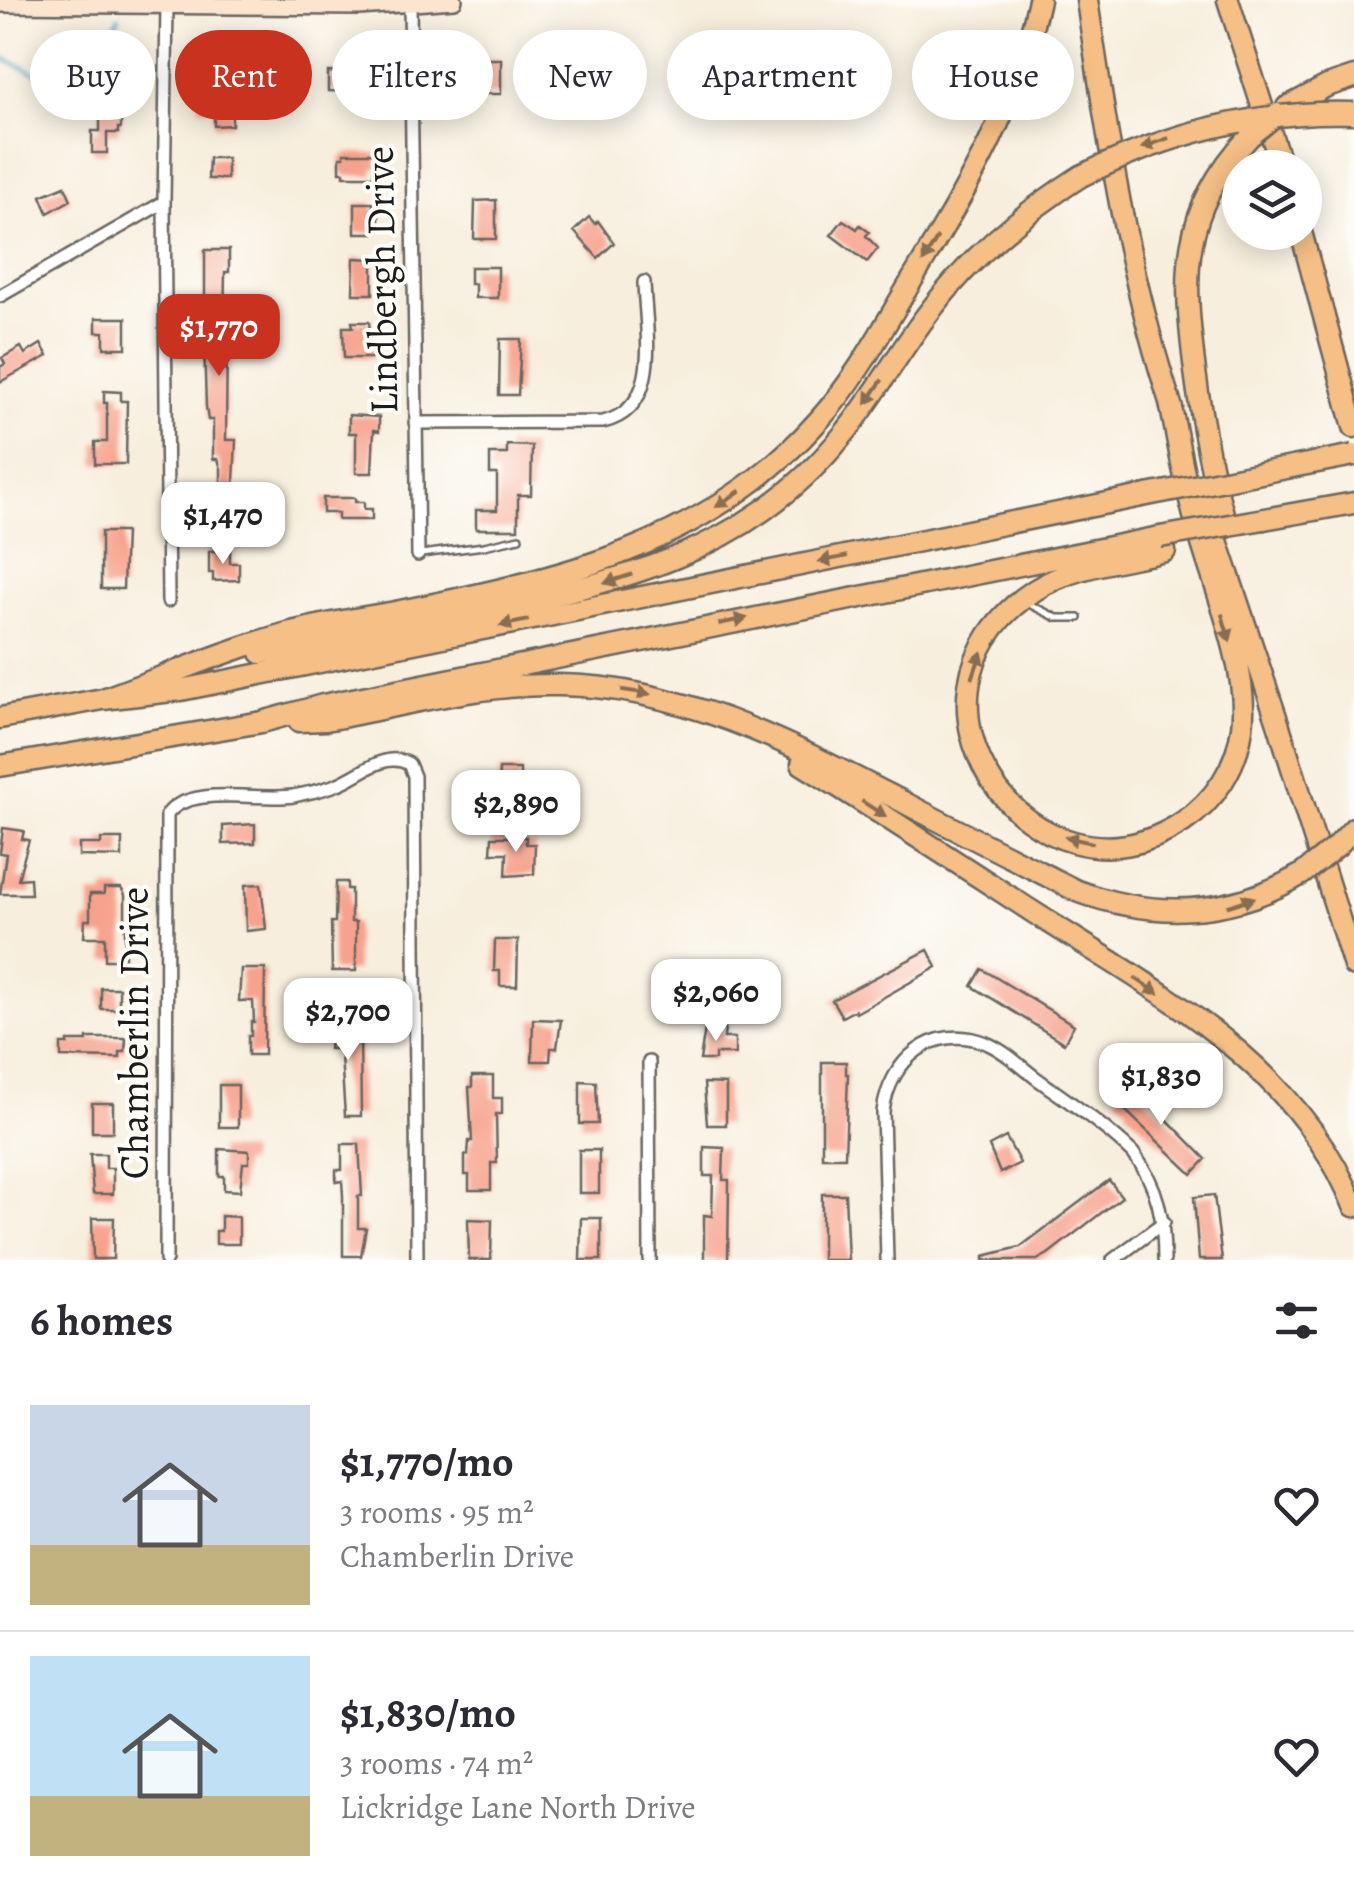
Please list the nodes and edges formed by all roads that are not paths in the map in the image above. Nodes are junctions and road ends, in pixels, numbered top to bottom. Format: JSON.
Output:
{"nodes":[{"id":1,"x":454,"y":0,"type":"edge"},
{"id":2,"x":1039,"y":0,"type":"edge"},
{"id":3,"x":1087,"y":0,"type":"edge"},
{"id":4,"x":1228,"y":0,"type":"edge"},
{"id":5,"x":0,"y":4,"type":"edge"},
{"id":6,"x":167,"y":5,"type":"junction"},
{"id":7,"x":410,"y":5,"type":"junction"},
{"id":8,"x":1354,"y":77,"type":"edge"},
{"id":9,"x":1354,"y":114,"type":"edge"},
{"id":10,"x":1276,"y":150,"type":"edge"},
{"id":11,"x":164,"y":202,"type":"junction"},
{"id":12,"x":1307,"y":250,"type":"edge"},
{"id":13,"x":1308,"y":250,"type":"edge"},
{"id":14,"x":644,"y":282,"type":"dead end"},
{"id":15,"x":0,"y":296,"type":"edge"},
{"id":16,"x":1354,"y":381,"type":"edge"},
{"id":17,"x":1169,"y":398,"type":"junction"},
{"id":18,"x":415,"y":423,"type":"junction"},
{"id":19,"x":1354,"y":427,"type":"edge"},
{"id":20,"x":1354,"y":455,"type":"edge"},
{"id":21,"x":1354,"y":503,"type":"edge"},
{"id":22,"x":519,"y":538,"type":"dead end"},
{"id":23,"x":1163,"y":544,"type":"junction"},
{"id":24,"x":418,"y":555,"type":"joint"},
{"id":25,"x":1025,"y":597,"type":"junction"},
{"id":26,"x":168,"y":602,"type":"dead end"},
{"id":27,"x":1080,"y":618,"type":"dead end"},
{"id":28,"x":209,"y":661,"type":"junction"},
{"id":29,"x":102,"y":699,"type":"junction"},
{"id":30,"x":0,"y":718,"type":"edge"},
{"id":31,"x":732,"y":721,"type":"junction"},
{"id":32,"x":262,"y":722,"type":"junction"},
{"id":33,"x":1278,"y":723,"type":"junction"},
{"id":34,"x":0,"y":766,"type":"edge"},
{"id":35,"x":1354,"y":828,"type":"edge"},
{"id":36,"x":1354,"y":966,"type":"edge"},
{"id":37,"x":650,"y":1062,"type":"dead end"},
{"id":38,"x":1354,"y":1206,"type":"edge"},
{"id":39,"x":1164,"y":1222,"type":"junction"},
{"id":40,"x":166,"y":1260,"type":"edge"},
{"id":41,"x":416,"y":1260,"type":"edge"},
{"id":42,"x":650,"y":1260,"type":"edge"},
{"id":43,"x":887,"y":1260,"type":"edge"},
{"id":44,"x":1113,"y":1260,"type":"edge"},
{"id":45,"x":1164,"y":1260,"type":"edge"}],
"edges":[{"from":1,"to":7,"type":"main road"},
{"from":2,"to":28,"type":"highway","one_way":true},
{"from":3,"to":17,"type":"highway"},
{"from":4,"to":10,"type":"highway"},
{"from":5,"to":6,"type":"main road"},
{"from":6,"to":7,"type":"main road"},
{"from":6,"to":11,"type":"street"},
{"from":7,"to":18,"type":"street","name":"Lindbergh Drive"},
{"from":8,"to":33,"type":"highway","bridge":true},
{"from":9,"to":28,"type":"highway","one_way":true,"bridge":true},
{"from":11,"to":15,"type":"street"},
{"from":11,"to":26,"type":"street"},
{"from":12,"to":19,"type":"highway"},
{"from":13,"to":16,"type":"highway"},
{"from":14,"to":18,"type":"street"},
{"from":17,"to":25,"type":"highway","one_way":true},
{"from":17,"to":33,"type":"highway"},
{"from":18,"to":24,"type":"street","name":"Lindbergh Drive"},
{"from":20,"to":29,"type":"highway","one_way":true,"bridge":true},
{"from":21,"to":23,"type":"highway","bridge":true},
{"from":22,"to":24,"type":"lane"},
{"from":23,"to":25,"type":"highway"},
{"from":32,"to":23,"type":"highway","one_way":true},
{"from":25,"to":27,"type":"lane"},
{"from":28,"to":29,"type":"highway"},
{"from":29,"to":30,"type":"highway"},
{"from":32,"to":31,"type":"highway","one_way":true},
{"from":31,"to":35,"type":"highway","one_way":true,"bridge":true},
{"from":31,"to":38,"type":"highway","one_way":true},
{"from":32,"to":34,"type":"highway"},
{"from":33,"to":36,"type":"highway"},
{"from":37,"to":42,"type":"street"},
{"from":39,"to":43,"type":"street"},
{"from":39,"to":44,"type":"street"},
{"from":39,"to":45,"type":"street"},
{"from":40,"to":41,"type":"street","name":"Chamberlin Drive"}]}
